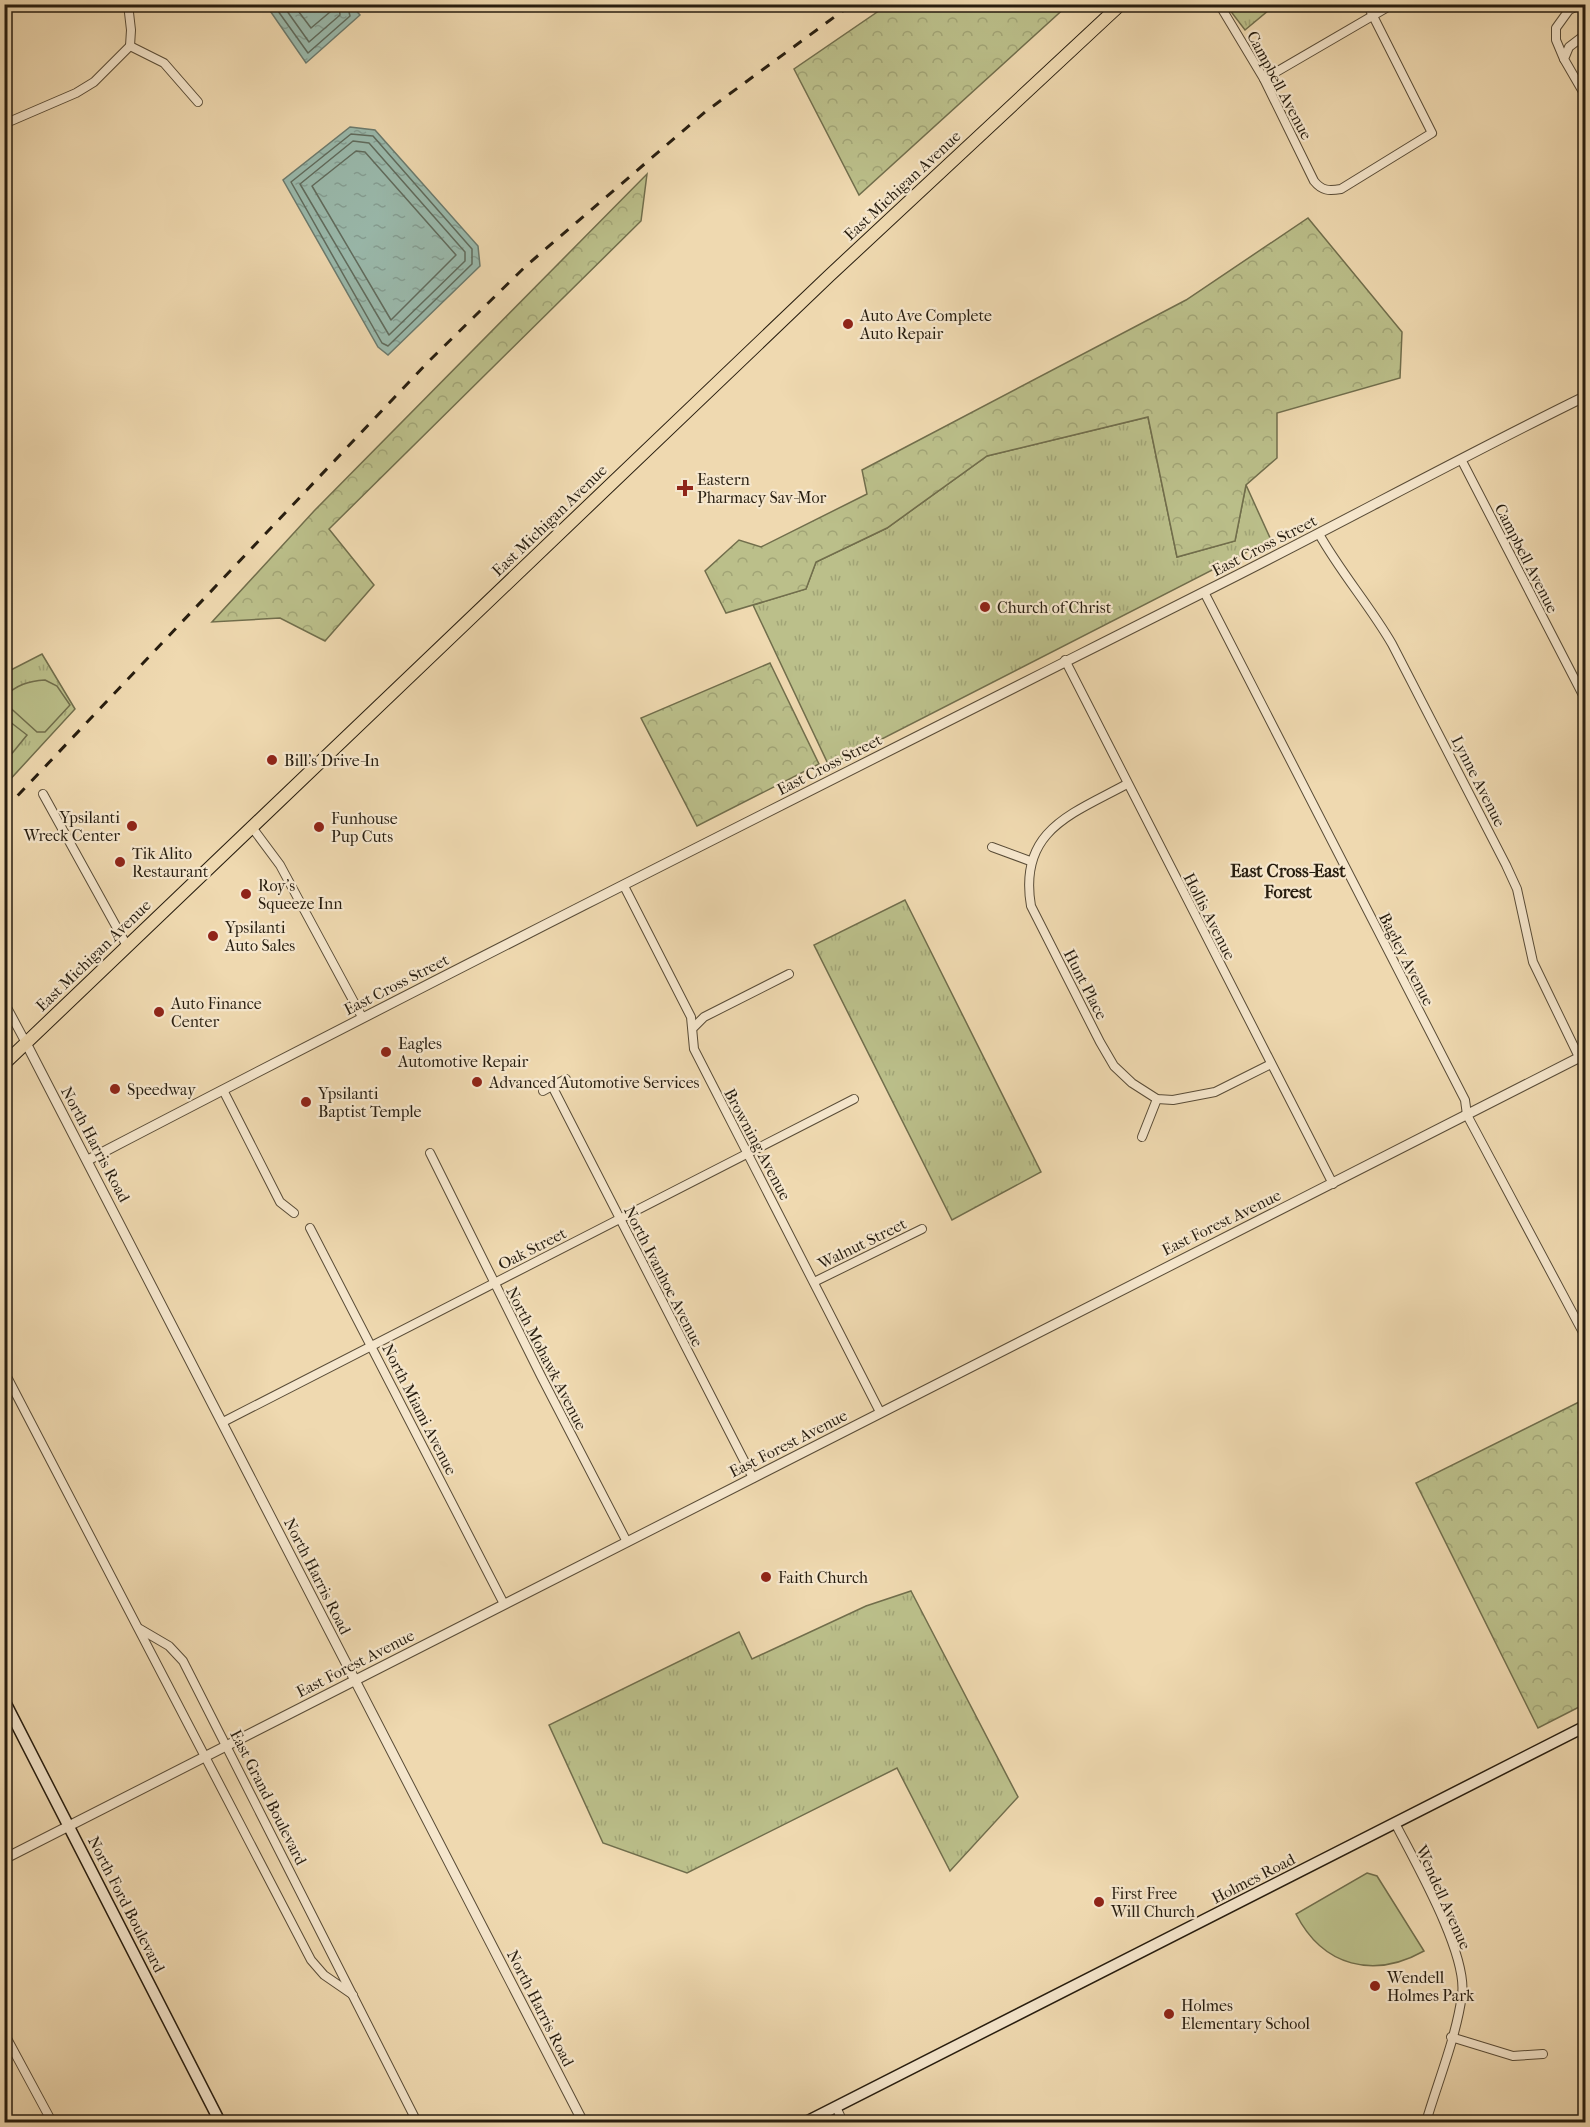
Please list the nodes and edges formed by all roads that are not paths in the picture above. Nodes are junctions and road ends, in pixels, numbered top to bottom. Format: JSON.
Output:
{"nodes":[{"id":1,"x":128,"y":4,"type":"edge"},
{"id":2,"x":1121,"y":4,"type":"edge"},
{"id":3,"x":1219,"y":4,"type":"edge"},
{"id":4,"x":1367,"y":4,"type":"edge"},
{"id":5,"x":1393,"y":4,"type":"edge"},
{"id":6,"x":1582,"y":4,"type":"edge"},
{"id":7,"x":1373,"y":16,"type":"junction"},
{"id":8,"x":1586,"y":34,"type":"edge"},
{"id":9,"x":130,"y":46,"type":"junction"},
{"id":10,"x":1564,"y":59,"type":"junction"},
{"id":11,"x":1264,"y":79,"type":"junction"},
{"id":12,"x":1586,"y":97,"type":"edge"},
{"id":13,"x":198,"y":102,"type":"dead end"},
{"id":14,"x":4,"y":124,"type":"edge"},
{"id":15,"x":1586,"y":396,"type":"edge"},
{"id":16,"x":1462,"y":461,"type":"junction"},
{"id":17,"x":1319,"y":534,"type":"junction"},
{"id":18,"x":1204,"y":592,"type":"junction"},
{"id":19,"x":1065,"y":660,"type":"junction"},
{"id":20,"x":1586,"y":700,"type":"edge"},
{"id":21,"x":1127,"y":784,"type":"junction"},
{"id":22,"x":43,"y":794,"type":"dead end"},
{"id":23,"x":251,"y":826,"type":"junction"},
{"id":24,"x":992,"y":847,"type":"dead end"},
{"id":25,"x":1030,"y":861,"type":"junction"},
{"id":26,"x":624,"y":886,"type":"junction"},
{"id":27,"x":127,"y":946,"type":"junction"},
{"id":28,"x":789,"y":975,"type":"dead end"},
{"id":29,"x":4,"y":1002,"type":"edge"},
{"id":30,"x":362,"y":1017,"type":"junction"},
{"id":31,"x":694,"y":1027,"type":"junction"},
{"id":32,"x":26,"y":1043,"type":"junction"},
{"id":33,"x":1582,"y":1055,"type":"edge"},
{"id":34,"x":4,"y":1064,"type":"edge"},
{"id":35,"x":1271,"y":1064,"type":"junction"},
{"id":36,"x":566,"y":1079,"type":"dead end"},
{"id":37,"x":552,"y":1086,"type":"junction"},
{"id":38,"x":223,"y":1090,"type":"junction"},
{"id":39,"x":543,"y":1091,"type":"dead end"},
{"id":40,"x":854,"y":1099,"type":"dead end"},
{"id":41,"x":1157,"y":1099,"type":"junction"},
{"id":42,"x":1467,"y":1115,"type":"junction"},
{"id":43,"x":1142,"y":1137,"type":"dead end"},
{"id":44,"x":430,"y":1153,"type":"dead end"},
{"id":45,"x":747,"y":1154,"type":"junction"},
{"id":46,"x":88,"y":1160,"type":"junction"},
{"id":47,"x":1333,"y":1184,"type":"junction"},
{"id":48,"x":294,"y":1213,"type":"dead end"},
{"id":49,"x":620,"y":1219,"type":"junction"},
{"id":50,"x":310,"y":1228,"type":"dead end"},
{"id":51,"x":922,"y":1229,"type":"dead end"},
{"id":52,"x":494,"y":1282,"type":"junction"},
{"id":53,"x":814,"y":1282,"type":"junction"},
{"id":54,"x":1586,"y":1338,"type":"edge"},
{"id":55,"x":371,"y":1345,"type":"junction"},
{"id":56,"x":4,"y":1371,"type":"edge"},
{"id":57,"x":880,"y":1412,"type":"junction"},
{"id":58,"x":223,"y":1422,"type":"junction"},
{"id":59,"x":753,"y":1478,"type":"junction"},
{"id":60,"x":627,"y":1542,"type":"junction"},
{"id":61,"x":504,"y":1604,"type":"junction"},
{"id":62,"x":139,"y":1629,"type":"junction"},
{"id":63,"x":355,"y":1680,"type":"junction"},
{"id":64,"x":4,"y":1701,"type":"edge"},
{"id":65,"x":1586,"y":1726,"type":"edge"},
{"id":66,"x":227,"y":1744,"type":"junction"},
{"id":67,"x":204,"y":1756,"type":"junction"},
{"id":68,"x":1395,"y":1823,"type":"junction"},
{"id":69,"x":70,"y":1826,"type":"junction"},
{"id":70,"x":4,"y":1859,"type":"edge"},
{"id":71,"x":353,"y":1995,"type":"junction"},
{"id":72,"x":4,"y":2033,"type":"edge"},
{"id":73,"x":1451,"y":2037,"type":"junction"},
{"id":74,"x":1543,"y":2054,"type":"dead end"},
{"id":75,"x":836,"y":2107,"type":"junction"},
{"id":76,"x":52,"y":2122,"type":"edge"},
{"id":77,"x":220,"y":2122,"type":"edge"},
{"id":78,"x":417,"y":2122,"type":"edge"},
{"id":79,"x":583,"y":2122,"type":"edge"},
{"id":80,"x":806,"y":2122,"type":"edge"},
{"id":81,"x":843,"y":2122,"type":"edge"},
{"id":82,"x":1426,"y":2122,"type":"edge"}],
"edges":[{"from":1,"to":9,"type":"street"},
{"from":2,"to":23,"type":"main road","name":"East Michigan Avenue"},
{"from":3,"to":11,"type":"street","name":"Campbell Avenue"},
{"from":4,"to":7,"type":"street"},
{"from":5,"to":7,"type":"street"},
{"from":6,"to":10,"type":"street"},
{"from":7,"to":11,"type":"street"},
{"from":7,"to":11,"type":"street","name":"Campbell Avenue"},
{"from":8,"to":10,"type":"street"},
{"from":9,"to":13,"type":"street"},
{"from":9,"to":14,"type":"street"},
{"from":10,"to":12,"type":"street"},
{"from":15,"to":16,"type":"street","name":"East Cross Street"},
{"from":16,"to":17,"type":"street","name":"East Cross Street"},
{"from":16,"to":20,"type":"street","name":"Campbell Avenue"},
{"from":17,"to":18,"type":"street","name":"East Cross Street"},
{"from":17,"to":33,"type":"street","name":"Lynne Avenue"},
{"from":18,"to":19,"type":"street","name":"East Cross Street"},
{"from":18,"to":42,"type":"street","name":"Bagley Avenue"},
{"from":19,"to":21,"type":"street","name":"Hollis Avenue"},
{"from":19,"to":26,"type":"street","name":"East Cross Street"},
{"from":21,"to":25,"type":"street","name":"Hunt Place"},
{"from":21,"to":35,"type":"street","name":"Hollis Avenue"},
{"from":22,"to":27,"type":"street"},
{"from":23,"to":27,"type":"main road","name":"East Michigan Avenue"},
{"from":23,"to":30,"type":"street"},
{"from":24,"to":25,"type":"street"},
{"from":25,"to":41,"type":"street","name":"Hunt Place"},
{"from":26,"to":30,"type":"street","name":"East Cross Street"},
{"from":26,"to":31,"type":"street","name":"Browning Avenue"},
{"from":27,"to":32,"type":"main road","name":"East Michigan Avenue"},
{"from":28,"to":31,"type":"street"},
{"from":29,"to":32,"type":"street"},
{"from":30,"to":38,"type":"street","name":"East Cross Street"},
{"from":31,"to":45,"type":"street","name":"Browning Avenue"},
{"from":32,"to":34,"type":"main road","name":"East Michigan Avenue"},
{"from":32,"to":46,"type":"street","name":"North Harris Road"},
{"from":33,"to":42,"type":"street","name":"East Forest Avenue"},
{"from":35,"to":41,"type":"street"},
{"from":35,"to":47,"type":"street","name":"Hollis Avenue"},
{"from":36,"to":37,"type":"street"},
{"from":37,"to":39,"type":"street"},
{"from":37,"to":49,"type":"street","name":"North Ivanhoe Avenue"},
{"from":38,"to":46,"type":"street","name":"East Cross Street"},
{"from":38,"to":48,"type":"street"},
{"from":40,"to":45,"type":"street","name":"Oak Street"},
{"from":41,"to":43,"type":"street"},
{"from":42,"to":47,"type":"street","name":"East Forest Avenue"},
{"from":42,"to":54,"type":"street","name":"Bagley Avenue"},
{"from":44,"to":52,"type":"street","name":"North Mohawk Avenue"},
{"from":45,"to":49,"type":"street","name":"Oak Street"},
{"from":45,"to":53,"type":"street","name":"Browning Avenue"},
{"from":46,"to":58,"type":"street","name":"North Harris Road"},
{"from":47,"to":57,"type":"street","name":"East Forest Avenue"},
{"from":49,"to":52,"type":"street","name":"Oak Street"},
{"from":49,"to":59,"type":"street","name":"North Ivanhoe Avenue"},
{"from":50,"to":55,"type":"street","name":"North Miami Avenue"},
{"from":51,"to":53,"type":"street","name":"Walnut Street"},
{"from":52,"to":55,"type":"street","name":"Oak Street"},
{"from":52,"to":60,"type":"street","name":"North Mohawk Avenue"},
{"from":53,"to":57,"type":"street","name":"Browning Avenue"},
{"from":55,"to":58,"type":"street","name":"Oak Street"},
{"from":55,"to":61,"type":"street","name":"North Miami Avenue"},
{"from":56,"to":62,"type":"street"},
{"from":57,"to":59,"type":"street","name":"East Forest Avenue"},
{"from":58,"to":63,"type":"street","name":"North Harris Road"},
{"from":59,"to":60,"type":"street","name":"East Forest Avenue"},
{"from":60,"to":61,"type":"street","name":"East Forest Avenue"},
{"from":61,"to":63,"type":"street","name":"East Forest Avenue"},
{"from":62,"to":66,"type":"street","name":"East Grand Boulevard"},
{"from":62,"to":67,"type":"street"},
{"from":63,"to":66,"type":"street","name":"East Forest Avenue"},
{"from":63,"to":79,"type":"street","name":"North Harris Road"},
{"from":64,"to":69,"type":"main road","name":"North Ford Boulevard"},
{"from":65,"to":68,"type":"main road","name":"Holmes Road"},
{"from":66,"to":67,"type":"street","name":"East Forest Avenue"},
{"from":66,"to":71,"type":"street","name":"East Grand Boulevard"},
{"from":67,"to":69,"type":"street","name":"East Forest Avenue"},
{"from":67,"to":71,"type":"street"},
{"from":68,"to":73,"type":"street","name":"Wendell Avenue"},
{"from":68,"to":75,"type":"main road","name":"Holmes Road"},
{"from":69,"to":70,"type":"street","name":"East Forest Avenue"},
{"from":69,"to":77,"type":"main road","name":"North Ford Boulevard"},
{"from":71,"to":78,"type":"street","name":"East Grand Boulevard"},
{"from":72,"to":76,"type":"street"},
{"from":73,"to":74,"type":"street"},
{"from":73,"to":82,"type":"street","name":"Wendell Avenue"},
{"from":75,"to":80,"type":"main road","name":"Holmes Road"},
{"from":75,"to":81,"type":"street"}]}
